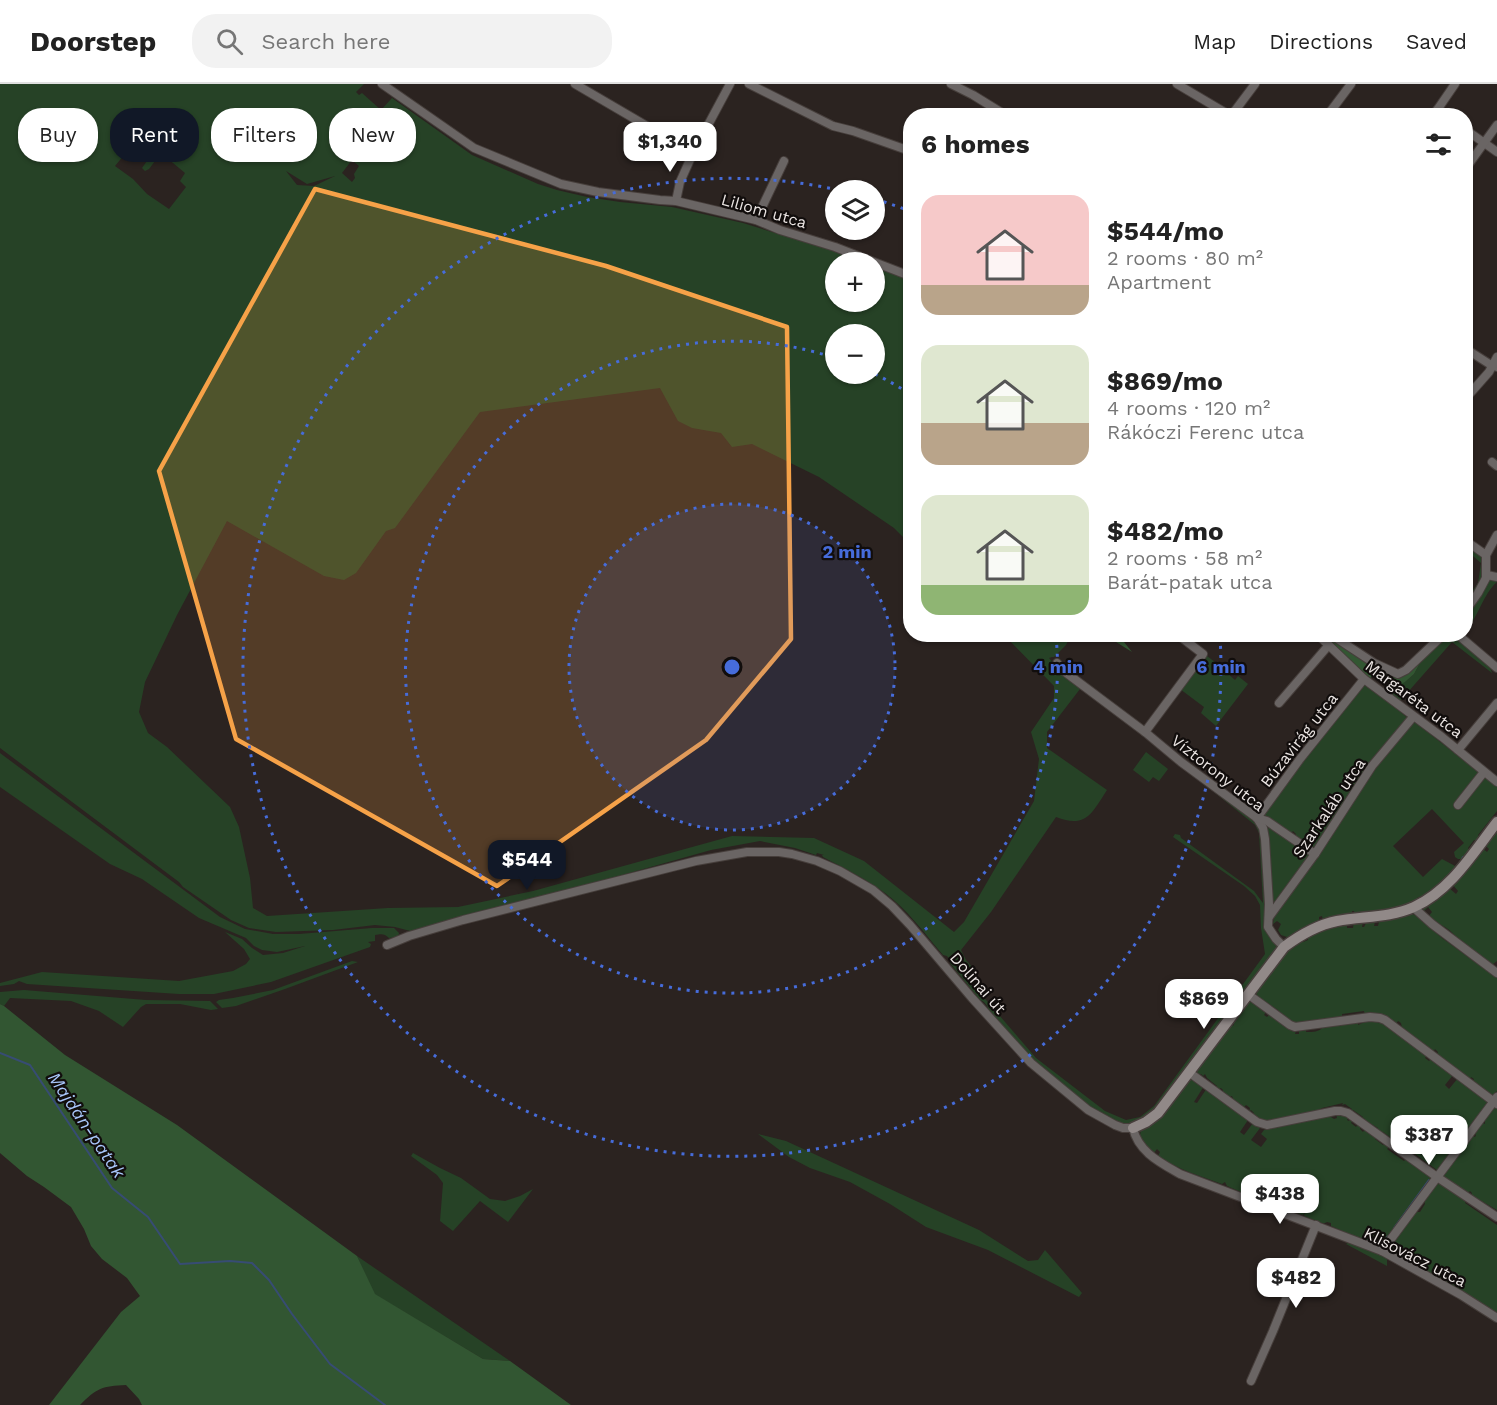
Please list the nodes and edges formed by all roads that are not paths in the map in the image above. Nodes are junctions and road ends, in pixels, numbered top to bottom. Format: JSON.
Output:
{"nodes":[{"id":1,"x":382,"y":84,"type":"edge"},
{"id":2,"x":576,"y":84,"type":"edge"},
{"id":3,"x":730,"y":84,"type":"edge"},
{"id":4,"x":749,"y":84,"type":"edge"},
{"id":5,"x":951,"y":84,"type":"edge"},
{"id":6,"x":1177,"y":84,"type":"edge"},
{"id":7,"x":1255,"y":84,"type":"edge"},
{"id":8,"x":1351,"y":84,"type":"edge"},
{"id":9,"x":1455,"y":84,"type":"edge"},
{"id":10,"x":994,"y":108,"type":"edge"},
{"id":11,"x":1218,"y":108,"type":"edge"},
{"id":12,"x":1237,"y":108,"type":"edge"},
{"id":13,"x":1333,"y":108,"type":"edge"},
{"id":14,"x":1438,"y":108,"type":"edge"},
{"id":15,"x":1497,"y":125,"type":"edge"},
{"id":16,"x":1473,"y":135,"type":"edge"},
{"id":17,"x":1484,"y":143,"type":"junction"},
{"id":18,"x":903,"y":149,"type":"edge"},
{"id":19,"x":1497,"y":152,"type":"edge"},
{"id":20,"x":693,"y":153,"type":"junction"},
{"id":21,"x":1473,"y":158,"type":"edge"},
{"id":22,"x":784,"y":160,"type":"dead end"},
{"id":23,"x":676,"y":201,"type":"junction"},
{"id":24,"x":756,"y":220,"type":"junction"},
{"id":25,"x":903,"y":273,"type":"edge"},
{"id":26,"x":1473,"y":353,"type":"edge"},
{"id":27,"x":1497,"y":357,"type":"edge"},
{"id":28,"x":1494,"y":366,"type":"edge"},
{"id":29,"x":1473,"y":390,"type":"edge"},
{"id":30,"x":1497,"y":535,"type":"edge"},
{"id":31,"x":1473,"y":546,"type":"edge"},
{"id":32,"x":1486,"y":555,"type":"junction"},
{"id":33,"x":1487,"y":575,"type":"junction"},
{"id":34,"x":1497,"y":577,"type":"edge"},
{"id":35,"x":1473,"y":600,"type":"edge"},
{"id":36,"x":1187,"y":642,"type":"edge"},
{"id":37,"x":1324,"y":642,"type":"edge"},
{"id":38,"x":1342,"y":642,"type":"edge"},
{"id":39,"x":1436,"y":642,"type":"edge"},
{"id":40,"x":1466,"y":642,"type":"edge"},
{"id":41,"x":1328,"y":646,"type":"junction"},
{"id":42,"x":1057,"y":663,"type":"dead end"},
{"id":43,"x":1497,"y":668,"type":"edge"},
{"id":44,"x":1364,"y":680,"type":"junction"},
{"id":45,"x":1497,"y":703,"type":"edge"},
{"id":46,"x":1279,"y":704,"type":"dead end"},
{"id":47,"x":1413,"y":717,"type":"junction"},
{"id":48,"x":1145,"y":732,"type":"junction"},
{"id":49,"x":1458,"y":750,"type":"junction"},
{"id":50,"x":1484,"y":772,"type":"junction"},
{"id":51,"x":1497,"y":782,"type":"edge"},
{"id":52,"x":1458,"y":805,"type":"dead end"},
{"id":53,"x":1257,"y":818,"type":"junction"},
{"id":54,"x":1497,"y":822,"type":"edge"},
{"id":55,"x":1315,"y":854,"type":"junction"},
{"id":56,"x":1413,"y":907,"type":"junction"},
{"id":57,"x":1269,"y":917,"type":"junction"},
{"id":58,"x":387,"y":945,"type":"dead end"},
{"id":59,"x":1284,"y":947,"type":"junction"},
{"id":60,"x":1496,"y":969,"type":"edge"},
{"id":61,"x":1249,"y":995,"type":"junction"},
{"id":62,"x":1190,"y":1072,"type":"junction"},
{"id":63,"x":1496,"y":1101,"type":"edge"},
{"id":64,"x":1133,"y":1128,"type":"junction"},
{"id":65,"x":1437,"y":1176,"type":"junction"},
{"id":66,"x":1497,"y":1217,"type":"edge"},
{"id":67,"x":1316,"y":1226,"type":"junction"},
{"id":68,"x":1382,"y":1251,"type":"junction"},
{"id":69,"x":1497,"y":1317,"type":"edge"},
{"id":70,"x":1251,"y":1381,"type":"dead end"}],
"edges":[{"from":1,"to":23,"type":"street","name":"Liliom utca"},
{"from":2,"to":20,"type":"street"},
{"from":3,"to":20,"type":"street"},
{"from":4,"to":18,"type":"street"},
{"from":5,"to":10,"type":"street"},
{"from":6,"to":11,"type":"street"},
{"from":7,"to":12,"type":"street"},
{"from":8,"to":13,"type":"street"},
{"from":9,"to":14,"type":"street"},
{"from":15,"to":17,"type":"street"},
{"from":16,"to":17,"type":"street"},
{"from":17,"to":19,"type":"street"},
{"from":17,"to":21,"type":"street"},
{"from":20,"to":23,"type":"street"},
{"from":22,"to":24,"type":"street"},
{"from":23,"to":24,"type":"street","name":"Liliom utca"},
{"from":24,"to":25,"type":"street","name":"Liliom utca"},
{"from":26,"to":28,"type":"street"},
{"from":27,"to":28,"type":"street"},
{"from":28,"to":29,"type":"street"},
{"from":30,"to":32,"type":"street"},
{"from":31,"to":32,"type":"street"},
{"from":32,"to":33,"type":"street"},
{"from":33,"to":34,"type":"street"},
{"from":33,"to":35,"type":"street"},
{"from":36,"to":48,"type":"street"},
{"from":37,"to":41,"type":"street","name":"Margaréta utca"},
{"from":38,"to":39,"type":"street"},
{"from":40,"to":43,"type":"street"},
{"from":41,"to":44,"type":"street","name":"Margaréta utca"},
{"from":41,"to":46,"type":"street"},
{"from":42,"to":48,"type":"street","name":"Víztorony utca"},
{"from":44,"to":47,"type":"street","name":"Margaréta utca"},
{"from":44,"to":53,"type":"street","name":"Búzavirág utca"},
{"from":45,"to":49,"type":"street"},
{"from":47,"to":49,"type":"street","name":"Margaréta utca"},
{"from":47,"to":55,"type":"street","name":"Szarkaláb utca"},
{"from":48,"to":53,"type":"street","name":"Víztorony utca"},
{"from":49,"to":50,"type":"street","name":"Margaréta utca"},
{"from":50,"to":51,"type":"street","name":"Margaréta utca"},
{"from":50,"to":52,"type":"street"},
{"from":53,"to":55,"type":"street"},
{"from":53,"to":57,"type":"street","name":"Víztorony utca"},
{"from":54,"to":56,"type":"street"},
{"from":55,"to":57,"type":"street","name":"Szarkaláb utca"},
{"from":56,"to":59,"type":"street"},
{"from":56,"to":60,"type":"street"},
{"from":57,"to":59,"type":"street","name":"Víztorony utca"},
{"from":58,"to":64,"type":"street","name":"Dolinai út"},
{"from":59,"to":61,"type":"street"},
{"from":61,"to":62,"type":"street"},
{"from":61,"to":63,"type":"street"},
{"from":62,"to":64,"type":"street"},
{"from":62,"to":65,"type":"street"},
{"from":63,"to":65,"type":"street"},
{"from":64,"to":67,"type":"street","name":"Klisovácz utca"},
{"from":65,"to":66,"type":"street"},
{"from":65,"to":68,"type":"street"},
{"from":67,"to":68,"type":"street","name":"Klisovácz utca"},
{"from":67,"to":70,"type":"street"},
{"from":68,"to":69,"type":"street","name":"Klisovácz utca"}]}
